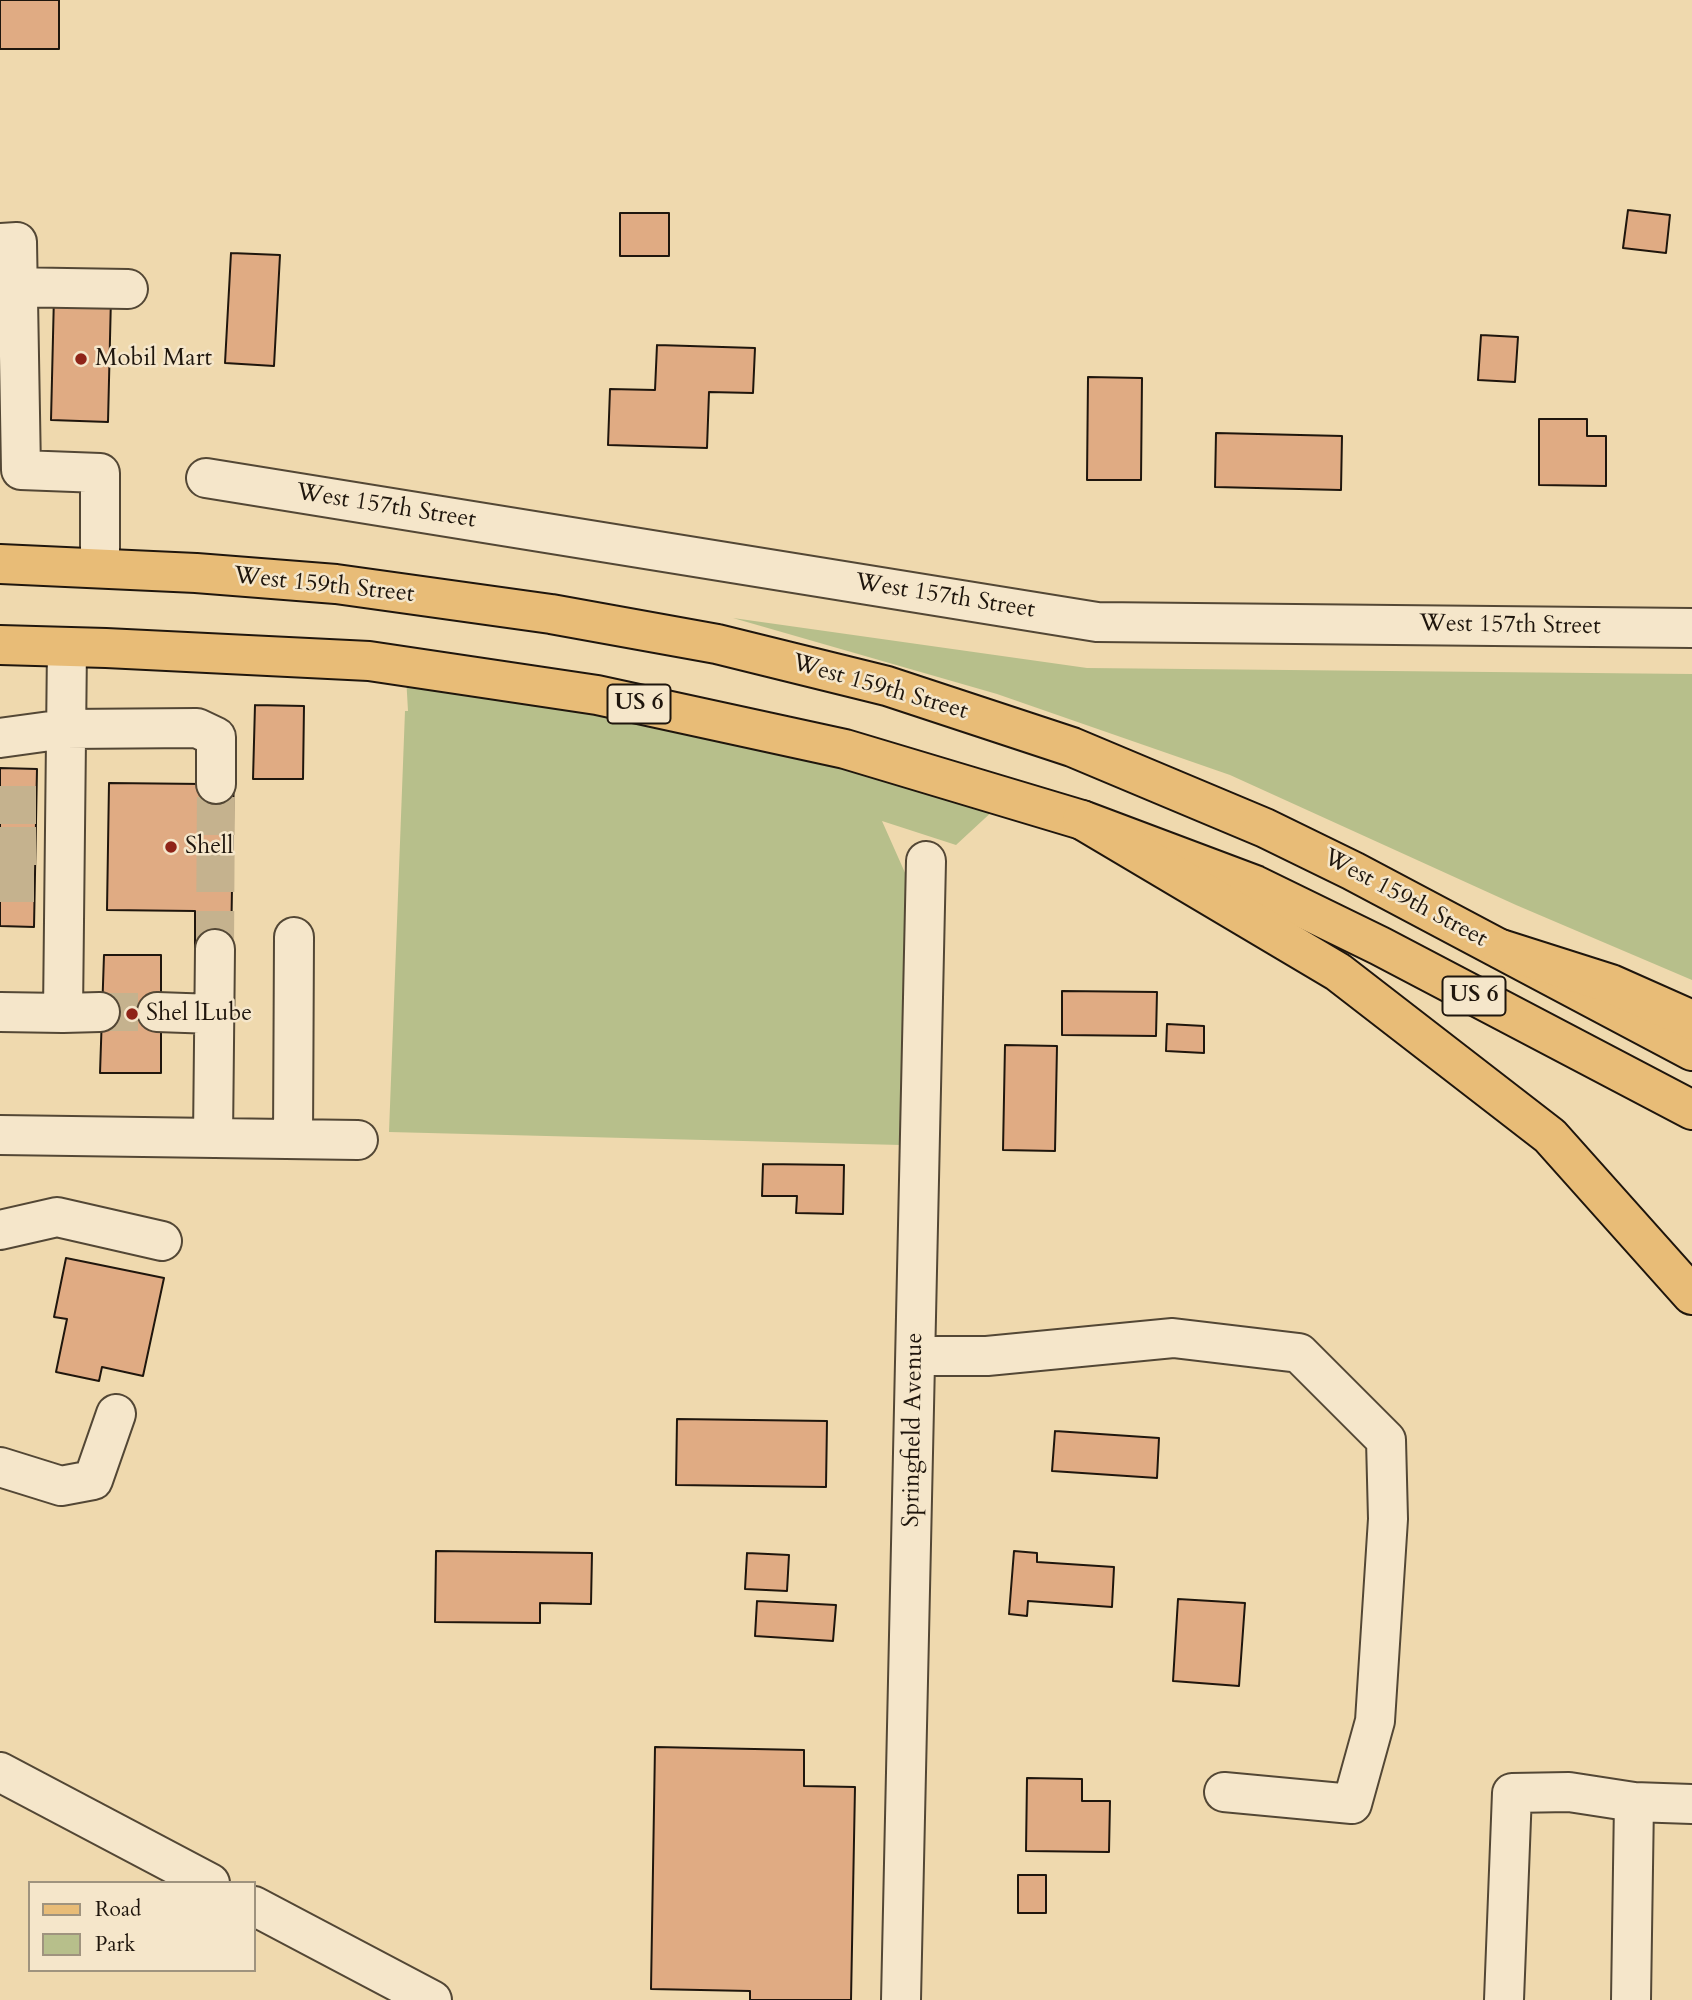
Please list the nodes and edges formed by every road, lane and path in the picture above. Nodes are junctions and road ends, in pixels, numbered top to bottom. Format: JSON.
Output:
{"nodes":[{"id":1,"x":0,"y":243,"type":"edge"},
{"id":2,"x":12,"y":287,"type":"junction"},
{"id":3,"x":128,"y":289,"type":"dead end"},
{"id":4,"x":11,"y":425,"type":"edge"},
{"id":5,"x":206,"y":478,"type":"dead end"},
{"id":6,"x":0,"y":564,"type":"edge"},
{"id":7,"x":100,"y":568,"type":"junction"},
{"id":8,"x":1692,"y":628,"type":"edge"},
{"id":9,"x":0,"y":645,"type":"edge"},
{"id":10,"x":67,"y":647,"type":"junction"},
{"id":11,"x":65,"y":729,"type":"junction"},
{"id":12,"x":0,"y":738,"type":"edge"},
{"id":13,"x":216,"y":785,"type":"tunnel mouth"},
{"id":14,"x":1082,"y":820,"type":"junction"},
{"id":15,"x":926,"y":861,"type":"dead end"},
{"id":16,"x":294,"y":937,"type":"dead end"},
{"id":17,"x":215,"y":949,"type":"tunnel mouth"},
{"id":18,"x":1501,"y":949,"type":"junction"},
{"id":19,"x":0,"y":1012,"type":"edge"},
{"id":20,"x":157,"y":1012,"type":"tunnel mouth"},
{"id":21,"x":214,"y":1014,"type":"junction"},
{"id":22,"x":1692,"y":1020,"type":"edge"},
{"id":23,"x":1692,"y":1051,"type":"edge"},
{"id":24,"x":1692,"y":1110,"type":"edge"},
{"id":25,"x":0,"y":1135,"type":"edge"},
{"id":26,"x":213,"y":1138,"type":"junction"},
{"id":27,"x":293,"y":1139,"type":"junction"},
{"id":28,"x":358,"y":1140,"type":"dead end"},
{"id":29,"x":0,"y":1230,"type":"edge"},
{"id":30,"x":162,"y":1241,"type":"dead end"},
{"id":31,"x":1692,"y":1295,"type":"edge"},
{"id":32,"x":916,"y":1356,"type":"junction"},
{"id":33,"x":116,"y":1414,"type":"dead end"},
{"id":34,"x":0,"y":1467,"type":"edge"},
{"id":35,"x":0,"y":1772,"type":"edge"},
{"id":36,"x":1224,"y":1792,"type":"dead end"},
{"id":37,"x":1634,"y":1802,"type":"junction"},
{"id":38,"x":1692,"y":1804,"type":"edge"},
{"id":39,"x":205,"y":1881,"type":"edge"},
{"id":40,"x":256,"y":1907,"type":"edge"},
{"id":41,"x":432,"y":2000,"type":"edge"},
{"id":42,"x":901,"y":2000,"type":"edge"},
{"id":43,"x":1504,"y":2000,"type":"edge"},
{"id":44,"x":1631,"y":2000,"type":"edge"}],
"edges":[{"from":1,"to":2,"type":"street"},
{"from":2,"to":3,"type":"street"},
{"from":2,"to":4,"type":"street"},
{"from":4,"to":7,"type":"street"},
{"from":5,"to":8,"type":"street","name":"West 157th Street"},
{"from":6,"to":7,"type":"main road","name":"West 159th Street","number":"US 6"},
{"from":7,"to":18,"type":"main road","name":"West 159th Street","number":"US 6"},
{"from":9,"to":10,"type":"main road","number":"US 6"},
{"from":10,"to":11,"type":"street"},
{"from":10,"to":14,"type":"main road","number":"US 6"},
{"from":11,"to":12,"type":"street"},
{"from":11,"to":13,"type":"street"},
{"from":11,"to":19,"type":"street"},
{"from":14,"to":24,"type":"main road","number":"US 6"},
{"from":14,"to":31,"type":"main road"},
{"from":15,"to":32,"type":"street","name":"Springfield Avenue"},
{"from":16,"to":27,"type":"street"},
{"from":17,"to":21,"type":"street"},
{"from":18,"to":22,"type":"main road"},
{"from":18,"to":23,"type":"main road","name":"West 159th Street","number":"US 6"},
{"from":20,"to":21,"type":"street"},
{"from":21,"to":26,"type":"street"},
{"from":25,"to":26,"type":"street"},
{"from":26,"to":27,"type":"street"},
{"from":27,"to":28,"type":"street"},
{"from":29,"to":30,"type":"street"},
{"from":32,"to":36,"type":"street"},
{"from":32,"to":42,"type":"street","name":"Springfield Avenue"},
{"from":33,"to":34,"type":"street"},
{"from":35,"to":39,"type":"street"},
{"from":37,"to":38,"type":"street"},
{"from":37,"to":43,"type":"street"},
{"from":37,"to":44,"type":"street"},
{"from":40,"to":41,"type":"street"}]}
